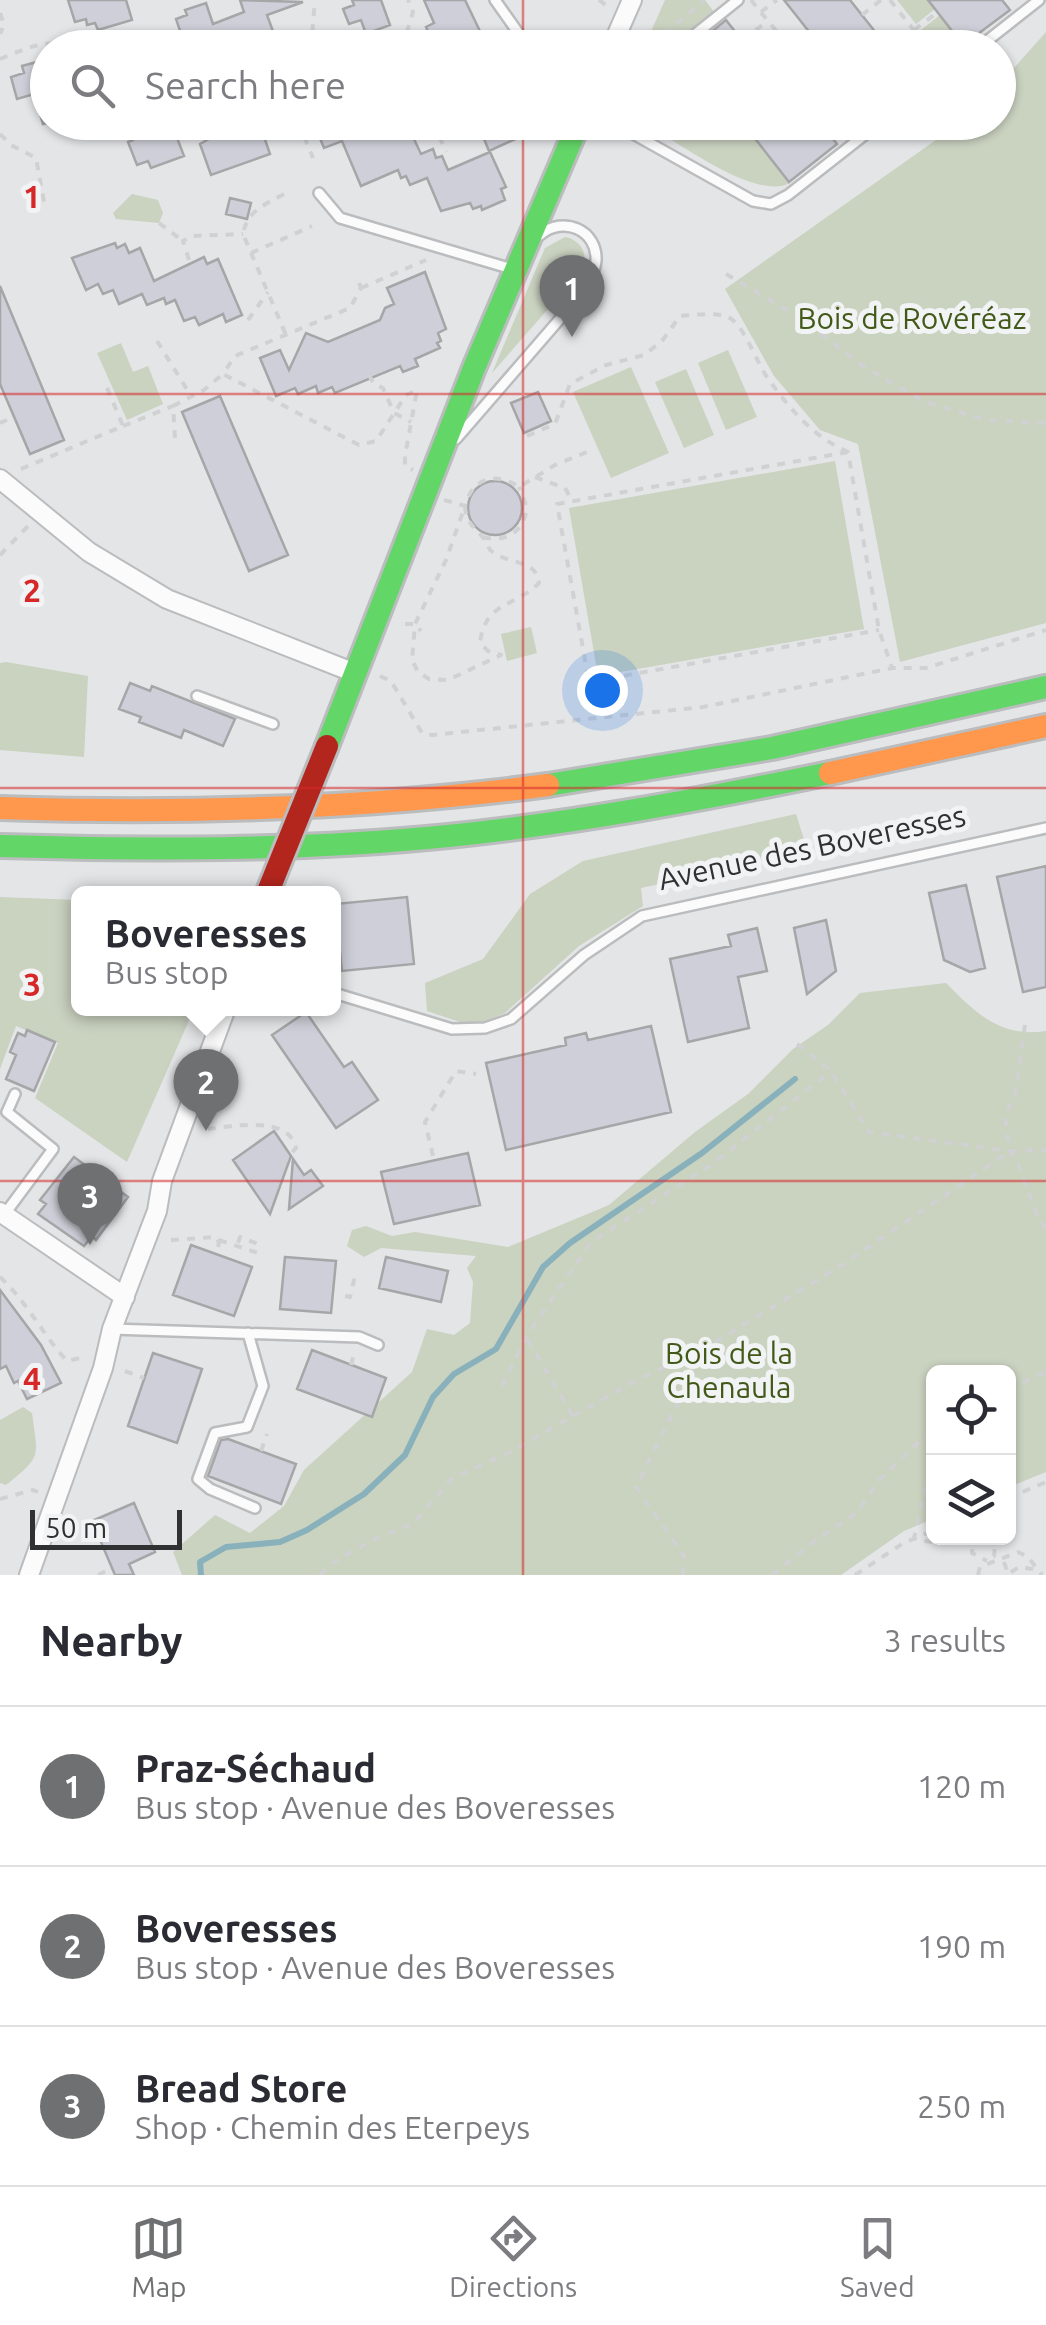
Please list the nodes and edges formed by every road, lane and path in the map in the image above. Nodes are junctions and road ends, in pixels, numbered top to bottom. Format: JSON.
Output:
{"nodes":[{"id":1,"x":314,"y":0,"type":"edge"},
{"id":2,"x":408,"y":0,"type":"edge"},
{"id":3,"x":495,"y":0,"type":"edge"},
{"id":4,"x":632,"y":0,"type":"edge"},
{"id":5,"x":704,"y":0,"type":"edge"},
{"id":6,"x":738,"y":0,"type":"edge"},
{"id":7,"x":751,"y":0,"type":"edge"},
{"id":8,"x":777,"y":0,"type":"edge"},
{"id":9,"x":881,"y":0,"type":"edge"},
{"id":10,"x":890,"y":0,"type":"edge"},
{"id":11,"x":1039,"y":0,"type":"edge"},
{"id":12,"x":761,"y":12,"type":"junction"},
{"id":13,"x":938,"y":12,"type":"dead end"},
{"id":14,"x":0,"y":13,"type":"edge"},
{"id":15,"x":862,"y":15,"type":"dead end"},
{"id":16,"x":768,"y":20,"type":"junction"},
{"id":17,"x":312,"y":30,"type":"edge"},
{"id":18,"x":408,"y":30,"type":"edge"},
{"id":19,"x":517,"y":30,"type":"edge"},
{"id":20,"x":620,"y":30,"type":"edge"},
{"id":21,"x":669,"y":30,"type":"edge"},
{"id":22,"x":700,"y":30,"type":"edge"},
{"id":23,"x":756,"y":30,"type":"edge"},
{"id":24,"x":776,"y":30,"type":"edge"},
{"id":25,"x":914,"y":30,"type":"joint"},
{"id":26,"x":1001,"y":30,"type":"edge"},
{"id":27,"x":0,"y":34,"type":"edge"},
{"id":28,"x":30,"y":47,"type":"edge"},
{"id":29,"x":0,"y":59,"type":"edge"},
{"id":30,"x":0,"y":134,"type":"edge"},
{"id":31,"x":306,"y":140,"type":"edge"},
{"id":32,"x":441,"y":140,"type":"edge"},
{"id":33,"x":571,"y":140,"type":"edge"},
{"id":34,"x":645,"y":140,"type":"edge"},
{"id":35,"x":858,"y":140,"type":"edge"},
{"id":36,"x":446,"y":152,"type":"dead end"},
{"id":37,"x":313,"y":158,"type":"dead end"},
{"id":38,"x":319,"y":193,"type":"dead end"},
{"id":39,"x":284,"y":194,"type":"dead end"},
{"id":40,"x":45,"y":207,"type":"dead end"},
{"id":41,"x":158,"y":223,"type":"dead end"},
{"id":42,"x":312,"y":226,"type":"dead end"},
{"id":43,"x":243,"y":234,"type":"junction"},
{"id":44,"x":184,"y":241,"type":"junction"},
{"id":45,"x":251,"y":253,"type":"junction"},
{"id":46,"x":429,"y":258,"type":"dead end"},
{"id":47,"x":189,"y":260,"type":"dead end"},
{"id":48,"x":519,"y":260,"type":"junction"},
{"id":49,"x":726,"y":274,"type":"dead end"},
{"id":50,"x":276,"y":292,"type":"dead end"},
{"id":51,"x":268,"y":293,"type":"junction"},
{"id":52,"x":248,"y":320,"type":"dead end"},
{"id":53,"x":286,"y":335,"type":"junction"},
{"id":54,"x":157,"y":341,"type":"dead end"},
{"id":55,"x":222,"y":374,"type":"junction"},
{"id":56,"x":370,"y":374,"type":"dead end"},
{"id":57,"x":104,"y":382,"type":"dead end"},
{"id":58,"x":191,"y":396,"type":"junction"},
{"id":59,"x":173,"y":406,"type":"junction"},
{"id":60,"x":394,"y":412,"type":"junction"},
{"id":61,"x":7,"y":420,"type":"dead end"},
{"id":62,"x":410,"y":422,"type":"junction"},
{"id":63,"x":0,"y":423,"type":"edge"},
{"id":64,"x":1046,"y":423,"type":"edge"},
{"id":65,"x":123,"y":426,"type":"junction"},
{"id":66,"x":527,"y":436,"type":"dead end"},
{"id":67,"x":176,"y":438,"type":"dead end"},
{"id":68,"x":592,"y":450,"type":"dead end"},
{"id":69,"x":848,"y":452,"type":"junction"},
{"id":70,"x":428,"y":466,"type":"junction"},
{"id":71,"x":21,"y":470,"type":"dead end"},
{"id":72,"x":535,"y":477,"type":"junction"},
{"id":73,"x":0,"y":479,"type":"edge"},
{"id":74,"x":518,"y":487,"type":"junction"},
{"id":75,"x":440,"y":499,"type":"dead end"},
{"id":76,"x":572,"y":502,"type":"junction"},
{"id":77,"x":465,"y":506,"type":"junction"},
{"id":78,"x":39,"y":514,"type":"junction"},
{"id":79,"x":483,"y":537,"type":"junction"},
{"id":80,"x":0,"y":555,"type":"edge"},
{"id":81,"x":405,"y":624,"type":"dead end"},
{"id":82,"x":415,"y":624,"type":"junction"},
{"id":83,"x":880,"y":630,"type":"junction"},
{"id":84,"x":1046,"y":630,"type":"edge"},
{"id":85,"x":421,"y":631,"type":"dead end"},
{"id":86,"x":357,"y":668,"type":"junction"},
{"id":87,"x":892,"y":668,"type":"junction"},
{"id":88,"x":1046,"y":688,"type":"edge"},
{"id":89,"x":197,"y":696,"type":"dead end"},
{"id":90,"x":273,"y":724,"type":"dead end"},
{"id":91,"x":1046,"y":726,"type":"edge"},
{"id":92,"x":0,"y":808,"type":"edge"},
{"id":93,"x":1046,"y":828,"type":"edge"},
{"id":94,"x":0,"y":846,"type":"edge"},
{"id":95,"x":270,"y":886,"type":"edge"},
{"id":96,"x":341,"y":995,"type":"edge"},
{"id":97,"x":223,"y":1016,"type":"edge"},
{"id":98,"x":1025,"y":1026,"type":"dead end"},
{"id":99,"x":797,"y":1044,"type":"dead end"},
{"id":100,"x":831,"y":1071,"type":"junction"},
{"id":101,"x":476,"y":1074,"type":"dead end"},
{"id":102,"x":15,"y":1094,"type":"dead end"},
{"id":103,"x":208,"y":1129,"type":"dead end"},
{"id":104,"x":1046,"y":1150,"type":"edge"},
{"id":105,"x":1010,"y":1151,"type":"junction"},
{"id":106,"x":433,"y":1156,"type":"dead end"},
{"id":107,"x":279,"y":1168,"type":"dead end"},
{"id":108,"x":2,"y":1214,"type":"edge"},
{"id":109,"x":1046,"y":1230,"type":"edge"},
{"id":110,"x":171,"y":1240,"type":"dead end"},
{"id":111,"x":218,"y":1240,"type":"junction"},
{"id":112,"x":237,"y":1246,"type":"dead end"},
{"id":113,"x":217,"y":1254,"type":"dead end"},
{"id":114,"x":356,"y":1272,"type":"dead end"},
{"id":115,"x":0,"y":1277,"type":"edge"},
{"id":116,"x":345,"y":1296,"type":"dead end"},
{"id":117,"x":124,"y":1297,"type":"junction"},
{"id":118,"x":112,"y":1328,"type":"junction"},
{"id":119,"x":248,"y":1333,"type":"junction"},
{"id":120,"x":526,"y":1337,"type":"junction"},
{"id":121,"x":378,"y":1345,"type":"dead end"},
{"id":122,"x":706,"y":1348,"type":"junction"},
{"id":123,"x":80,"y":1358,"type":"dead end"},
{"id":124,"x":125,"y":1371,"type":"dead end"},
{"id":125,"x":1046,"y":1372,"type":"edge"},
{"id":126,"x":144,"y":1378,"type":"dead end"},
{"id":127,"x":502,"y":1386,"type":"dead end"},
{"id":128,"x":1016,"y":1386,"type":"edge"},
{"id":129,"x":574,"y":1416,"type":"junction"},
{"id":130,"x":267,"y":1434,"type":"dead end"},
{"id":131,"x":926,"y":1440,"type":"edge"},
{"id":132,"x":262,"y":1451,"type":"dead end"},
{"id":133,"x":1046,"y":1482,"type":"edge"},
{"id":134,"x":926,"y":1488,"type":"edge"},
{"id":135,"x":38,"y":1492,"type":"dead end"},
{"id":136,"x":1016,"y":1495,"type":"edge"},
{"id":137,"x":1,"y":1496,"type":"edge"},
{"id":138,"x":255,"y":1508,"type":"dead end"},
{"id":139,"x":926,"y":1533,"type":"edge"},
{"id":140,"x":914,"y":1538,"type":"junction"},
{"id":141,"x":926,"y":1542,"type":"edge"},
{"id":142,"x":972,"y":1545,"type":"edge"},
{"id":143,"x":995,"y":1545,"type":"edge"},
{"id":144,"x":989,"y":1561,"type":"junction"},
{"id":145,"x":1003,"y":1561,"type":"junction"},
{"id":146,"x":112,"y":1568,"type":"dead end"},
{"id":147,"x":1040,"y":1572,"type":"edge"},
{"id":148,"x":1007,"y":1574,"type":"edge"},
{"id":149,"x":29,"y":1575,"type":"edge"},
{"id":150,"x":98,"y":1575,"type":"edge"},
{"id":151,"x":320,"y":1575,"type":"edge"},
{"id":152,"x":683,"y":1575,"type":"edge"},
{"id":153,"x":772,"y":1575,"type":"edge"},
{"id":154,"x":855,"y":1575,"type":"edge"},
{"id":155,"x":978,"y":1575,"type":"edge"}],
"edges":[{"from":1,"to":17,"type":"path"},
{"from":2,"to":18,"type":"path"},
{"from":3,"to":19,"type":"lane"},
{"from":4,"to":20,"type":"street"},
{"from":5,"to":21,"type":"path"},
{"from":6,"to":22,"type":"lane"},
{"from":7,"to":12,"type":"path"},
{"from":8,"to":12,"type":"path"},
{"from":9,"to":15,"type":"path"},
{"from":10,"to":25,"type":"path"},
{"from":11,"to":26,"type":"lane"},
{"from":12,"to":16,"type":"path"},
{"from":13,"to":25,"type":"path"},
{"from":14,"to":27,"type":"path"},
{"from":16,"to":23,"type":"path"},
{"from":16,"to":24,"type":"path"},
{"from":28,"to":29,"type":"path"},
{"from":30,"to":40,"type":"path"},
{"from":31,"to":37,"type":"path"},
{"from":32,"to":36,"type":"path"},
{"from":33,"to":48,"type":"main road"},
{"from":34,"to":35,"type":"lane"},
{"from":38,"to":48,"type":"lane"},
{"from":39,"to":43,"type":"path"},
{"from":41,"to":44,"type":"path"},
{"from":42,"to":45,"type":"path"},
{"from":43,"to":44,"type":"path"},
{"from":43,"to":45,"type":"path"},
{"from":44,"to":47,"type":"path"},
{"from":45,"to":51,"type":"path"},
{"from":46,"to":53,"type":"path"},
{"from":48,"to":70,"type":"main road"},
{"from":48,"to":70,"type":"lane"},
{"from":49,"to":64,"type":"path"},
{"from":50,"to":51,"type":"path"},
{"from":51,"to":52,"type":"path"},
{"from":51,"to":53,"type":"path"},
{"from":53,"to":55,"type":"path"},
{"from":54,"to":58,"type":"path"},
{"from":55,"to":58,"type":"path"},
{"from":55,"to":60,"type":"path"},
{"from":56,"to":60,"type":"path"},
{"from":57,"to":65,"type":"path"},
{"from":58,"to":59,"type":"path"},
{"from":59,"to":65,"type":"path"},
{"from":59,"to":67,"type":"path"},
{"from":60,"to":62,"type":"path"},
{"from":60,"to":62,"type":"path"},
{"from":61,"to":63,"type":"path"},
{"from":62,"to":70,"type":"path"},
{"from":65,"to":71,"type":"path"},
{"from":66,"to":69,"type":"path"},
{"from":68,"to":72,"type":"path"},
{"from":69,"to":76,"type":"path"},
{"from":69,"to":83,"type":"path"},
{"from":70,"to":86,"type":"main road"},
{"from":72,"to":74,"type":"path"},
{"from":72,"to":76,"type":"path"},
{"from":73,"to":78,"type":"street"},
{"from":74,"to":77,"type":"path"},
{"from":74,"to":79,"type":"path"},
{"from":75,"to":77,"type":"path"},
{"from":76,"to":83,"type":"path"},
{"from":77,"to":79,"type":"path"},
{"from":77,"to":82,"type":"path"},
{"from":78,"to":80,"type":"path"},
{"from":78,"to":86,"type":"street"},
{"from":79,"to":82,"type":"path"},
{"from":81,"to":82,"type":"path"},
{"from":82,"to":85,"type":"path"},
{"from":83,"to":87,"type":"path"},
{"from":84,"to":87,"type":"path"},
{"from":86,"to":87,"type":"path"},
{"from":86,"to":95,"type":"main road","bridge":true},
{"from":88,"to":92,"type":"main road"},
{"from":89,"to":90,"type":"lane"},
{"from":91,"to":94,"type":"main road"},
{"from":93,"to":96,"type":"lane","name":"Avenue des Boveresses"},
{"from":97,"to":117,"type":"street"},
{"from":98,"to":105,"type":"path"},
{"from":99,"to":100,"type":"path"},
{"from":100,"to":105,"type":"path"},
{"from":100,"to":120,"type":"path"},
{"from":101,"to":106,"type":"path"},
{"from":102,"to":108,"type":"lane"},
{"from":103,"to":107,"type":"path"},
{"from":104,"to":105,"type":"path"},
{"from":105,"to":109,"type":"path"},
{"from":105,"to":122,"type":"path"},
{"from":108,"to":117,"type":"street"},
{"from":110,"to":111,"type":"path"},
{"from":111,"to":112,"type":"path"},
{"from":111,"to":113,"type":"path"},
{"from":114,"to":116,"type":"path"},
{"from":115,"to":123,"type":"path"},
{"from":117,"to":118,"type":"street"},
{"from":118,"to":119,"type":"lane"},
{"from":118,"to":149,"type":"street"},
{"from":119,"to":121,"type":"lane"},
{"from":119,"to":138,"type":"lane"},
{"from":120,"to":127,"type":"path"},
{"from":120,"to":129,"type":"path"},
{"from":122,"to":129,"type":"path"},
{"from":122,"to":152,"type":"path"},
{"from":124,"to":126,"type":"path"},
{"from":125,"to":128,"type":"path"},
{"from":129,"to":151,"type":"path"},
{"from":130,"to":132,"type":"path"},
{"from":131,"to":153,"type":"path"},
{"from":133,"to":136,"type":"path"},
{"from":134,"to":140,"type":"path"},
{"from":135,"to":137,"type":"path"},
{"from":139,"to":140,"type":"path"},
{"from":140,"to":141,"type":"path"},
{"from":140,"to":154,"type":"path"},
{"from":142,"to":144,"type":"path"},
{"from":143,"to":144,"type":"path"},
{"from":144,"to":145,"type":"path"},
{"from":144,"to":155,"type":"path"},
{"from":145,"to":147,"type":"path"},
{"from":145,"to":148,"type":"path"},
{"from":146,"to":150,"type":"path"},
{"from":147,"to":148,"type":"path"}]}
